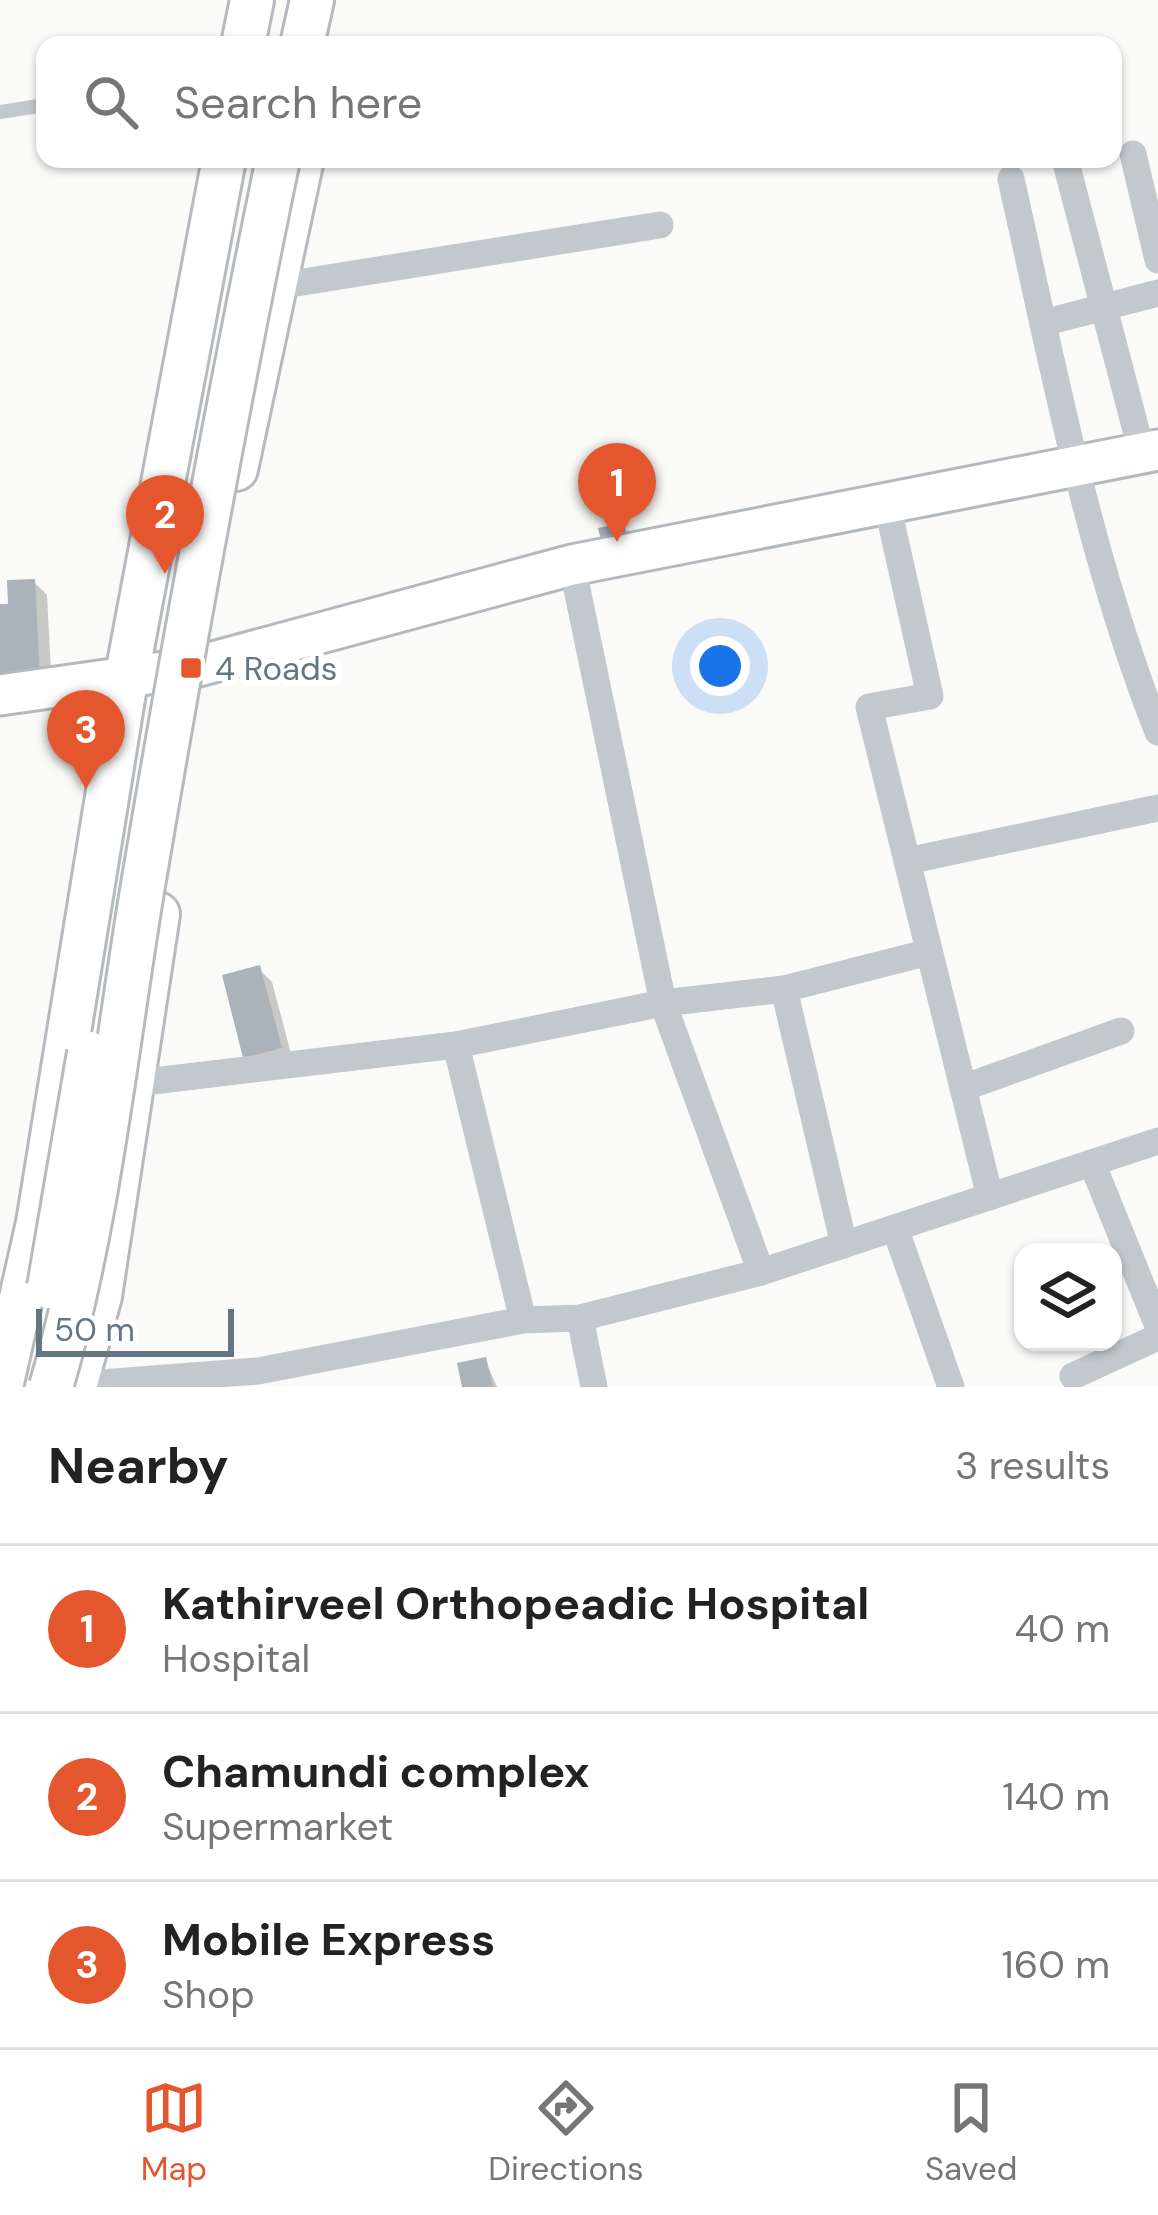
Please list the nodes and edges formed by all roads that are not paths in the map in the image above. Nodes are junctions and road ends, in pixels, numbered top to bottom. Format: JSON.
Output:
{"nodes":[{"id":1,"x":252,"y":0,"type":"edge"},
{"id":2,"x":282,"y":0,"type":"edge"},
{"id":3,"x":312,"y":0,"type":"edge"},
{"id":4,"x":332,"y":0,"type":"edge"},
{"id":5,"x":245,"y":36,"type":"edge"},
{"id":6,"x":275,"y":36,"type":"edge"},
{"id":7,"x":304,"y":36,"type":"edge"},
{"id":8,"x":325,"y":36,"type":"edge"},
{"id":9,"x":36,"y":107,"type":"edge"},
{"id":10,"x":0,"y":112,"type":"edge"},
{"id":11,"x":1133,"y":154,"type":"dead end"},
{"id":12,"x":222,"y":168,"type":"edge"},
{"id":13,"x":249,"y":168,"type":"edge"},
{"id":14,"x":276,"y":168,"type":"edge"},
{"id":15,"x":300,"y":168,"type":"edge"},
{"id":16,"x":1067,"y":168,"type":"edge"},
{"id":17,"x":1011,"y":179,"type":"dead end"},
{"id":18,"x":660,"y":225,"type":"dead end"},
{"id":19,"x":1158,"y":260,"type":"edge"},
{"id":20,"x":278,"y":286,"type":"junction"},
{"id":21,"x":1158,"y":293,"type":"edge"},
{"id":22,"x":1105,"y":311,"type":"junction"},
{"id":23,"x":1043,"y":323,"type":"junction"},
{"id":24,"x":1150,"y":452,"type":"edge"},
{"id":25,"x":1076,"y":466,"type":"junction"},
{"id":26,"x":887,"y":504,"type":"junction"},
{"id":27,"x":572,"y":566,"type":"junction"},
{"id":28,"x":191,"y":668,"type":"junction"},
{"id":29,"x":125,"y":680,"type":"junction"},
{"id":30,"x":0,"y":695,"type":"edge"},
{"id":31,"x":1158,"y":733,"type":"edge"},
{"id":32,"x":1158,"y":808,"type":"edge"},
{"id":33,"x":907,"y":861,"type":"junction"},
{"id":34,"x":929,"y":952,"type":"junction"},
{"id":35,"x":784,"y":988,"type":"junction"},
{"id":36,"x":663,"y":1003,"type":"junction"},
{"id":37,"x":1121,"y":1031,"type":"dead end"},
{"id":38,"x":455,"y":1045,"type":"junction"},
{"id":39,"x":136,"y":1084,"type":"junction"},
{"id":40,"x":963,"y":1088,"type":"junction"},
{"id":41,"x":1158,"y":1141,"type":"edge"},
{"id":42,"x":1092,"y":1163,"type":"junction"},
{"id":43,"x":990,"y":1197,"type":"junction"},
{"id":44,"x":895,"y":1228,"type":"junction"},
{"id":45,"x":844,"y":1245,"type":"junction"},
{"id":46,"x":761,"y":1271,"type":"junction"},
{"id":47,"x":580,"y":1318,"type":"junction"},
{"id":48,"x":523,"y":1320,"type":"junction"},
{"id":49,"x":1158,"y":1326,"type":"edge"},
{"id":50,"x":1158,"y":1336,"type":"edge"},
{"id":51,"x":1073,"y":1376,"type":"dead end"},
{"id":52,"x":259,"y":1379,"type":"edge"},
{"id":53,"x":67,"y":1386,"type":"edge"},
{"id":54,"x":1,"y":1387,"type":"edge"},
{"id":55,"x":23,"y":1387,"type":"edge"},
{"id":56,"x":594,"y":1387,"type":"edge"},
{"id":57,"x":951,"y":1387,"type":"edge"}],
"edges":[{"from":1,"to":5,"type":"main road"},
{"from":2,"to":6,"type":"main road"},
{"from":3,"to":7,"type":"main road"},
{"from":4,"to":8,"type":"main road"},
{"from":9,"to":10,"type":"lane"},
{"from":11,"to":19,"type":"street"},
{"from":12,"to":29,"type":"main road"},
{"from":13,"to":55,"type":"main road","bridge":true},
{"from":14,"to":53,"type":"main road","bridge":true},
{"from":15,"to":20,"type":"main road"},
{"from":16,"to":22,"type":"street"},
{"from":17,"to":23,"type":"street"},
{"from":18,"to":20,"type":"street"},
{"from":20,"to":28,"type":"main road"},
{"from":21,"to":22,"type":"street"},
{"from":22,"to":23,"type":"street"},
{"from":22,"to":24,"type":"street"},
{"from":23,"to":25,"type":"street"},
{"from":24,"to":25,"type":"street"},
{"from":25,"to":26,"type":"street"},
{"from":25,"to":31,"type":"street"},
{"from":26,"to":27,"type":"street"},
{"from":26,"to":33,"type":"street"},
{"from":27,"to":28,"type":"street"},
{"from":27,"to":36,"type":"street"},
{"from":28,"to":29,"type":"street"},
{"from":28,"to":39,"type":"main road"},
{"from":29,"to":30,"type":"street"},
{"from":29,"to":54,"type":"main road"},
{"from":32,"to":33,"type":"street"},
{"from":33,"to":34,"type":"street"},
{"from":34,"to":35,"type":"street"},
{"from":34,"to":40,"type":"street"},
{"from":35,"to":36,"type":"street"},
{"from":35,"to":45,"type":"street"},
{"from":36,"to":38,"type":"street"},
{"from":36,"to":46,"type":"street"},
{"from":37,"to":40,"type":"street"},
{"from":38,"to":39,"type":"street"},
{"from":38,"to":48,"type":"street"},
{"from":39,"to":53,"type":"main road"},
{"from":40,"to":43,"type":"street"},
{"from":41,"to":42,"type":"street"},
{"from":42,"to":43,"type":"street"},
{"from":42,"to":49,"type":"street"},
{"from":43,"to":44,"type":"street"},
{"from":44,"to":45,"type":"street"},
{"from":44,"to":57,"type":"street"},
{"from":45,"to":46,"type":"street"},
{"from":46,"to":47,"type":"street"},
{"from":47,"to":48,"type":"street"},
{"from":47,"to":56,"type":"street"},
{"from":48,"to":52,"type":"street"},
{"from":50,"to":51,"type":"street"},
{"from":52,"to":53,"type":"street"}]}
